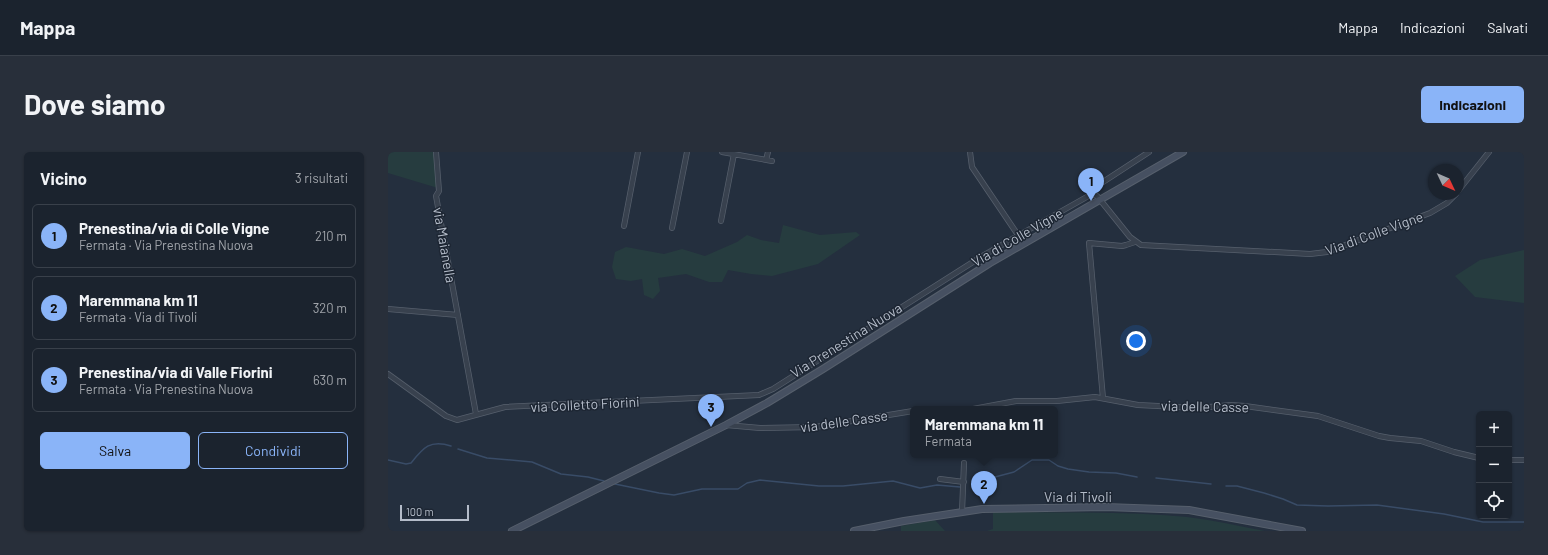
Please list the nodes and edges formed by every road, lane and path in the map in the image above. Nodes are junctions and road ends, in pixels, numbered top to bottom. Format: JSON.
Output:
{"nodes":[{"id":1,"x":436,"y":152,"type":"edge"},
{"id":2,"x":638,"y":152,"type":"edge"},
{"id":3,"x":688,"y":152,"type":"edge"},
{"id":4,"x":722,"y":152,"type":"edge"},
{"id":5,"x":768,"y":152,"type":"edge"},
{"id":6,"x":970,"y":152,"type":"edge"},
{"id":7,"x":1149,"y":152,"type":"edge"},
{"id":8,"x":1183,"y":152,"type":"edge"},
{"id":9,"x":1489,"y":152,"type":"edge"},
{"id":10,"x":734,"y":154,"type":"junction"},
{"id":11,"x":766,"y":160,"type":"junction"},
{"id":12,"x":772,"y":161,"type":"dead end"},
{"id":13,"x":1103,"y":182,"type":"dead end"},
{"id":14,"x":1464,"y":183,"type":"edge"},
{"id":15,"x":1100,"y":200,"type":"junction"},
{"id":16,"x":1449,"y":200,"type":"edge"},
{"id":17,"x":721,"y":221,"type":"dead end"},
{"id":18,"x":624,"y":226,"type":"dead end"},
{"id":19,"x":672,"y":228,"type":"dead end"},
{"id":20,"x":1018,"y":235,"type":"junction"},
{"id":21,"x":1134,"y":242,"type":"junction"},
{"id":22,"x":388,"y":310,"type":"edge"},
{"id":23,"x":458,"y":315,"type":"junction"},
{"id":24,"x":388,"y":374,"type":"edge"},
{"id":25,"x":1103,"y":398,"type":"junction"},
{"id":26,"x":694,"y":399,"type":"joint"},
{"id":27,"x":988,"y":406,"type":"edge"},
{"id":28,"x":910,"y":411,"type":"edge"},
{"id":29,"x":476,"y":414,"type":"junction"},
{"id":30,"x":726,"y":425,"type":"junction"},
{"id":31,"x":1476,"y":457,"type":"edge"},
{"id":32,"x":1512,"y":460,"type":"edge"},
{"id":33,"x":1524,"y":460,"type":"edge"},
{"id":34,"x":964,"y":463,"type":"dead end"},
{"id":35,"x":940,"y":479,"type":"dead end"},
{"id":36,"x":964,"y":482,"type":"junction"},
{"id":37,"x":962,"y":512,"type":"junction"},
{"id":38,"x":512,"y":531,"type":"edge"},
{"id":39,"x":854,"y":531,"type":"edge"},
{"id":40,"x":1302,"y":531,"type":"edge"}],
"edges":[{"from":1,"to":23,"type":"street","name":"via Maianella"},
{"from":2,"to":18,"type":"street"},
{"from":3,"to":19,"type":"street"},
{"from":4,"to":10,"type":"street"},
{"from":5,"to":11,"type":"street"},
{"from":6,"to":20,"type":"street"},
{"from":7,"to":13,"type":"street"},
{"from":8,"to":15,"type":"main road","name":"Via Prenestina Nuova"},
{"from":9,"to":14,"type":"street"},
{"from":10,"to":11,"type":"street"},
{"from":10,"to":17,"type":"street"},
{"from":11,"to":12,"type":"street"},
{"from":15,"to":20,"type":"street","name":"Via di Colle Vigne"},
{"from":15,"to":21,"type":"street"},
{"from":15,"to":30,"type":"main road","name":"Via Prenestina Nuova"},
{"from":16,"to":21,"type":"street","name":"Via di Colle Vigne"},
{"from":20,"to":26,"type":"street","name":"Via di Colle Vigne"},
{"from":21,"to":25,"type":"street"},
{"from":22,"to":23,"type":"street"},
{"from":23,"to":29,"type":"street","name":"via Maianella"},
{"from":24,"to":29,"type":"street","name":"via Colletto Fiorini"},
{"from":25,"to":27,"type":"street","name":"via delle Casse"},
{"from":25,"to":31,"type":"street","name":"via delle Casse"},
{"from":26,"to":29,"type":"street","name":"via Colletto Fiorini"},
{"from":28,"to":30,"type":"street","name":"via delle Casse"},
{"from":30,"to":38,"type":"main road","name":"Via Prenestina Nuova"},
{"from":32,"to":33,"type":"street"},
{"from":34,"to":36,"type":"street"},
{"from":35,"to":36,"type":"street"},
{"from":36,"to":37,"type":"street"},
{"from":37,"to":39,"type":"main road","name":"Via di Tivoli"},
{"from":37,"to":40,"type":"main road","name":"Via di Tivoli"}]}
